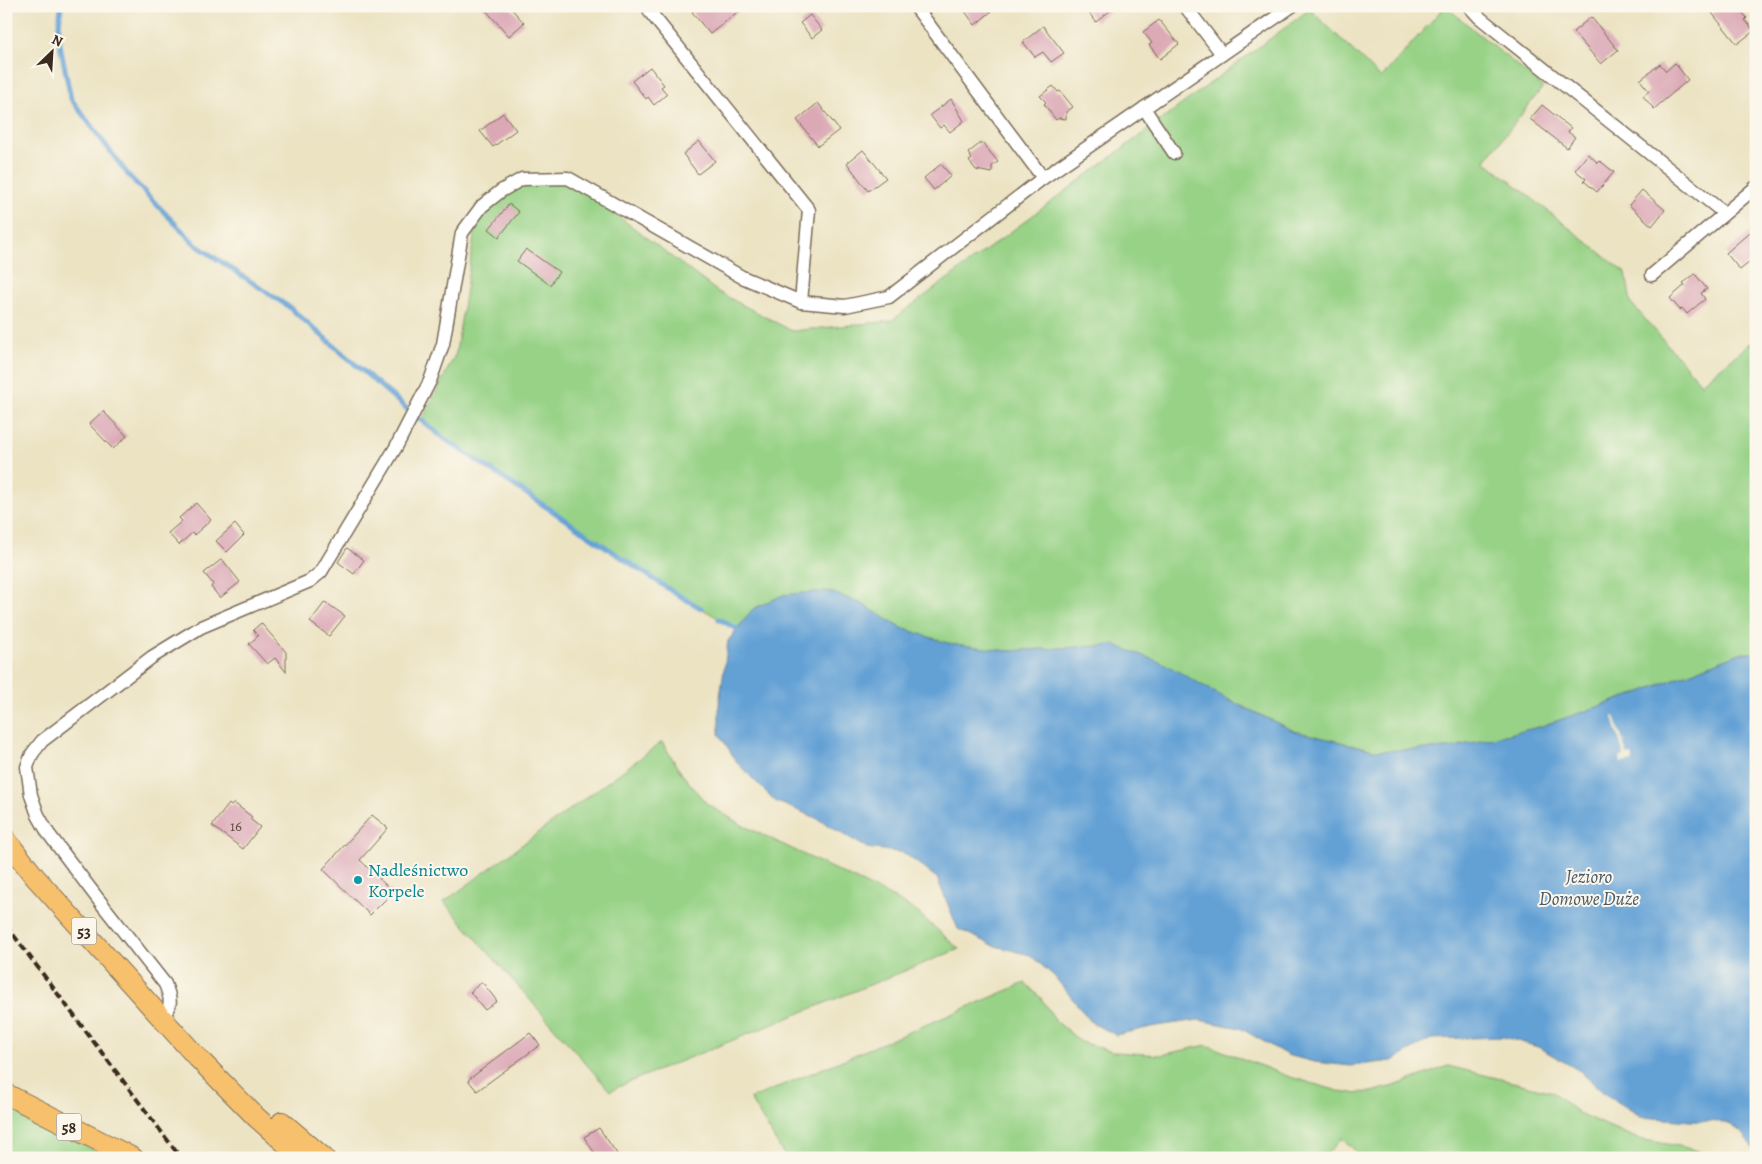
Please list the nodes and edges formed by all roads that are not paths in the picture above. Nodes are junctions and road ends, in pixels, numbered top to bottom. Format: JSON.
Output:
{"nodes":[{"id":1,"x":650,"y":6,"type":"edge"},
{"id":2,"x":915,"y":6,"type":"edge"},
{"id":3,"x":1185,"y":6,"type":"edge"},
{"id":4,"x":1292,"y":6,"type":"edge"},
{"id":5,"x":1470,"y":6,"type":"edge"},
{"id":6,"x":1222,"y":54,"type":"junction"},
{"id":7,"x":1144,"y":108,"type":"junction"},
{"id":8,"x":1174,"y":153,"type":"dead end"},
{"id":9,"x":1043,"y":178,"type":"junction"},
{"id":10,"x":1756,"y":187,"type":"edge"},
{"id":11,"x":1724,"y":213,"type":"junction"},
{"id":12,"x":1652,"y":276,"type":"dead end"},
{"id":13,"x":801,"y":302,"type":"junction"},
{"id":14,"x":6,"y":840,"type":"edge"},
{"id":15,"x":164,"y":1020,"type":"junction"},
{"id":16,"x":6,"y":1094,"type":"edge"},
{"id":17,"x":133,"y":1158,"type":"edge"},
{"id":18,"x":302,"y":1158,"type":"edge"},
{"id":19,"x":324,"y":1158,"type":"edge"}],
"edges":[{"from":1,"to":13,"type":"street"},
{"from":2,"to":9,"type":"street"},
{"from":3,"to":6,"type":"street"},
{"from":4,"to":6,"type":"street"},
{"from":5,"to":11,"type":"street"},
{"from":6,"to":7,"type":"street"},
{"from":7,"to":8,"type":"street"},
{"from":7,"to":9,"type":"street"},
{"from":9,"to":13,"type":"street"},
{"from":10,"to":11,"type":"street"},
{"from":11,"to":12,"type":"street"},
{"from":13,"to":15,"type":"street"},
{"from":14,"to":15,"type":"main road","number":"53"},
{"from":15,"to":18,"type":"main road","number":"53"},
{"from":15,"to":19,"type":"main road","number":"53"},
{"from":16,"to":17,"type":"main road","number":"58"}]}
